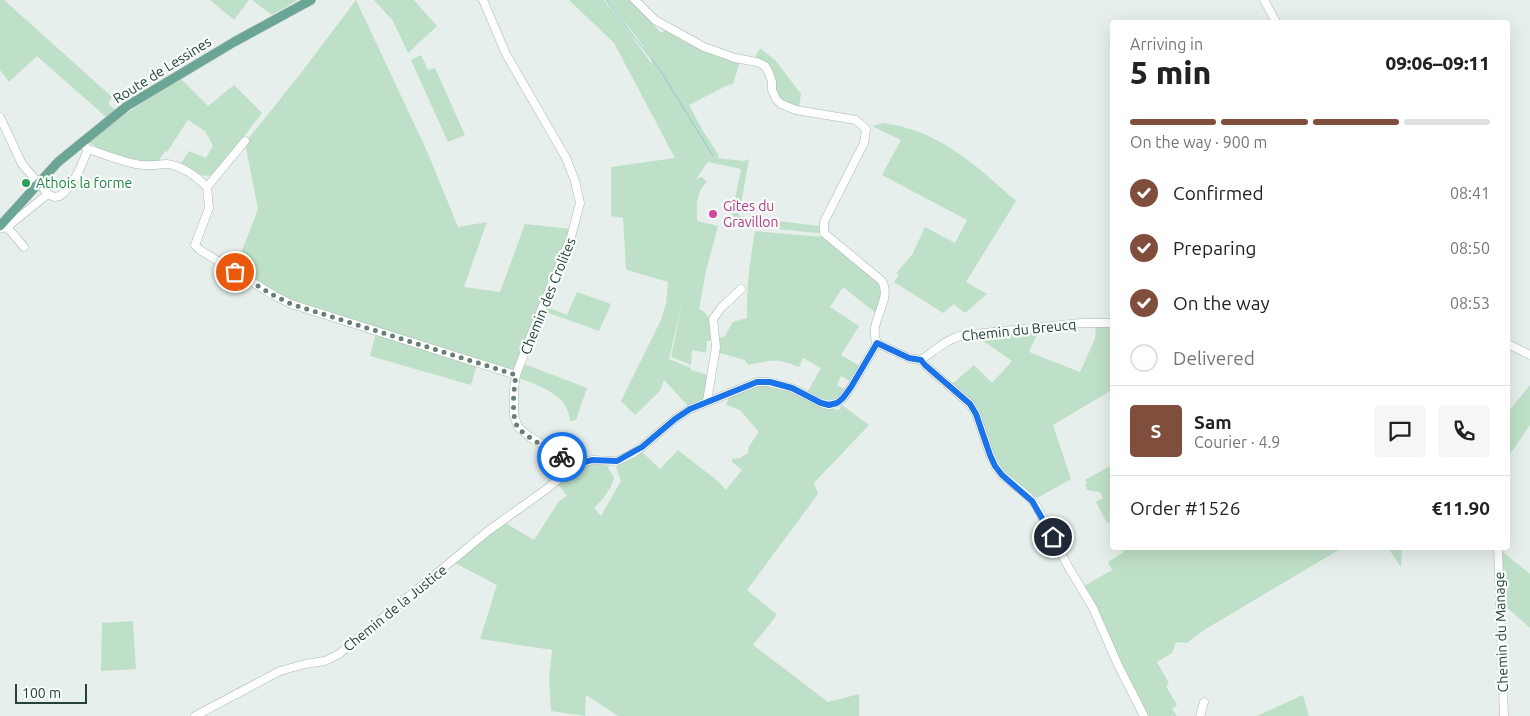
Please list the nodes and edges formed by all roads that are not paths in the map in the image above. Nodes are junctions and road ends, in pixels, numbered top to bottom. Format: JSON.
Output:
{"nodes":[{"id":1,"x":310,"y":0,"type":"edge"},
{"id":2,"x":483,"y":0,"type":"edge"},
{"id":3,"x":635,"y":0,"type":"edge"},
{"id":4,"x":1264,"y":0,"type":"edge"},
{"id":5,"x":1275,"y":20,"type":"edge"},
{"id":6,"x":0,"y":117,"type":"edge"},
{"id":7,"x":245,"y":141,"type":"dead end"},
{"id":8,"x":85,"y":146,"type":"junction"},
{"id":9,"x":38,"y":183,"type":"junction"},
{"id":10,"x":206,"y":187,"type":"junction"},
{"id":11,"x":48,"y":194,"type":"junction"},
{"id":12,"x":2,"y":227,"type":"edge"},
{"id":13,"x":24,"y":246,"type":"dead end"},
{"id":14,"x":740,"y":289,"type":"dead end"},
{"id":15,"x":1110,"y":322,"type":"edge"},
{"id":16,"x":877,"y":343,"type":"junction"},
{"id":17,"x":1510,"y":345,"type":"edge"},
{"id":18,"x":1530,"y":356,"type":"edge"},
{"id":19,"x":921,"y":360,"type":"junction"},
{"id":20,"x":516,"y":375,"type":"junction"},
{"id":21,"x":707,"y":401,"type":"junction"},
{"id":22,"x":576,"y":465,"type":"junction"},
{"id":23,"x":1498,"y":550,"type":"edge"},
{"id":24,"x":1204,"y":702,"type":"dead end"},
{"id":25,"x":195,"y":716,"type":"edge"},
{"id":26,"x":1144,"y":716,"type":"edge"},
{"id":27,"x":1200,"y":716,"type":"edge"},
{"id":28,"x":1504,"y":716,"type":"edge"}],
"edges":[{"from":1,"to":8,"type":"main road","name":"Route de Lessines"},
{"from":2,"to":20,"type":"street","name":"Chemin des Crolites"},
{"from":3,"to":16,"type":"street"},
{"from":4,"to":5,"type":"street"},
{"from":6,"to":9,"type":"street"},
{"from":7,"to":10,"type":"street"},
{"from":8,"to":9,"type":"main road","name":"Route de Lessines"},
{"from":8,"to":10,"type":"street"},
{"from":8,"to":11,"type":"street"},
{"from":9,"to":11,"type":"street"},
{"from":9,"to":12,"type":"main road","name":"Route de Lessines"},
{"from":10,"to":20,"type":"street"},
{"from":11,"to":12,"type":"street"},
{"from":12,"to":13,"type":"street"},
{"from":14,"to":21,"type":"street"},
{"from":15,"to":19,"type":"street","name":"Chemin du Breucq"},
{"from":16,"to":19,"type":"street"},
{"from":16,"to":21,"type":"street"},
{"from":17,"to":18,"type":"street"},
{"from":19,"to":26,"type":"street"},
{"from":20,"to":22,"type":"street","name":"Chemin des Crolites"},
{"from":21,"to":22,"type":"street"},
{"from":22,"to":25,"type":"street","name":"Chemin de la Justice"},
{"from":23,"to":28,"type":"street","name":"Chemin du Manage"},
{"from":24,"to":27,"type":"street"}]}
